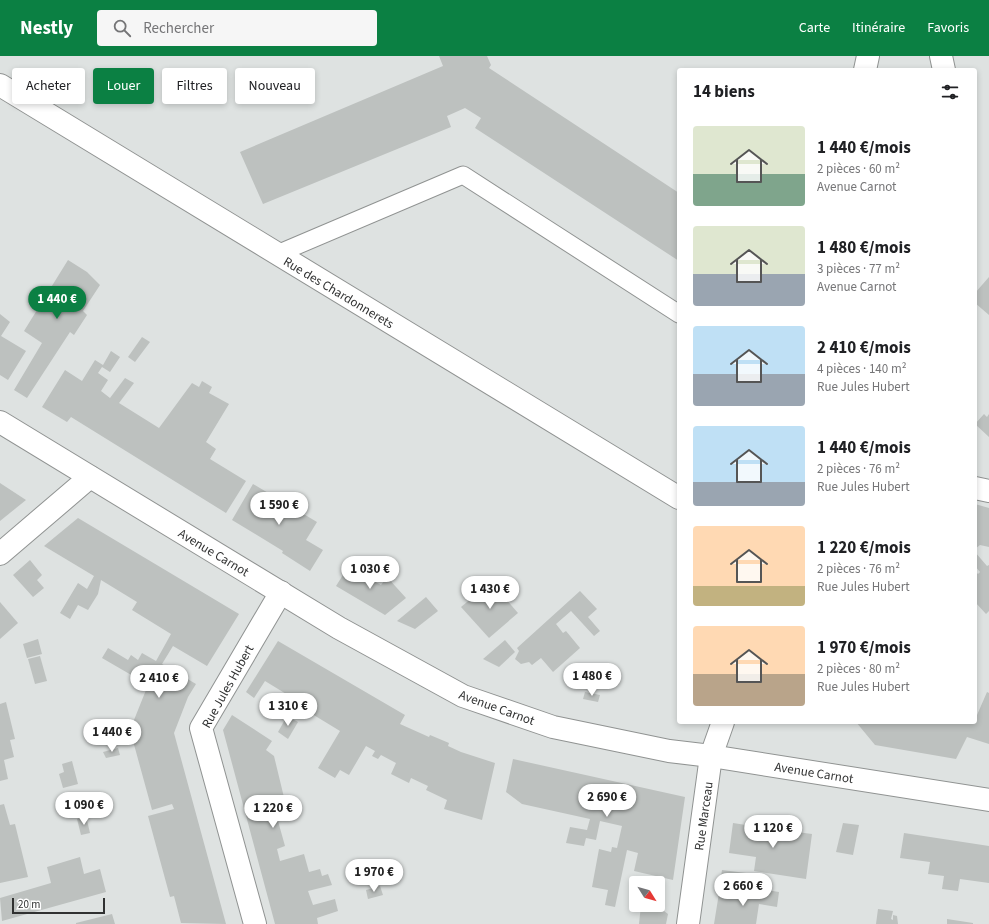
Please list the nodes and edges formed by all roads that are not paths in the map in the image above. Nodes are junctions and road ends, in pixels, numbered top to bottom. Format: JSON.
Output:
{"nodes":[{"id":1,"x":868,"y":56,"type":"edge"},
{"id":2,"x":941,"y":56,"type":"edge"},
{"id":3,"x":865,"y":68,"type":"edge"},
{"id":4,"x":944,"y":68,"type":"edge"},
{"id":5,"x":0,"y":85,"type":"edge"},
{"id":6,"x":277,"y":254,"type":"junction"},
{"id":7,"x":677,"y":313,"type":"edge"},
{"id":8,"x":0,"y":422,"type":"edge"},
{"id":9,"x":90,"y":477,"type":"junction"},
{"id":10,"x":977,"y":488,"type":"edge"},
{"id":11,"x":989,"y":491,"type":"edge"},
{"id":12,"x":677,"y":497,"type":"edge"},
{"id":13,"x":0,"y":554,"type":"edge"},
{"id":14,"x":281,"y":592,"type":"junction"},
{"id":15,"x":722,"y":724,"type":"edge"},
{"id":16,"x":711,"y":756,"type":"junction"},
{"id":17,"x":989,"y":800,"type":"edge"},
{"id":18,"x":255,"y":924,"type":"edge"},
{"id":19,"x":688,"y":924,"type":"edge"}],
"edges":[{"from":1,"to":3,"type":"street"},
{"from":2,"to":4,"type":"street"},
{"from":5,"to":6,"type":"street","name":"Rue des Chardonnerets"},
{"from":6,"to":7,"type":"lane"},
{"from":6,"to":12,"type":"street","name":"Rue des Chardonnerets"},
{"from":8,"to":9,"type":"street","name":"Avenue Carnot"},
{"from":9,"to":13,"type":"street"},
{"from":9,"to":14,"type":"street","name":"Avenue Carnot"},
{"from":10,"to":11,"type":"street"},
{"from":14,"to":16,"type":"street","name":"Avenue Carnot"},
{"from":14,"to":18,"type":"street","name":"Rue Jules Hubert"},
{"from":15,"to":16,"type":"street","name":"Rue Marceau"},
{"from":16,"to":17,"type":"street","name":"Avenue Carnot"},
{"from":16,"to":19,"type":"street","name":"Rue Marceau"}]}
